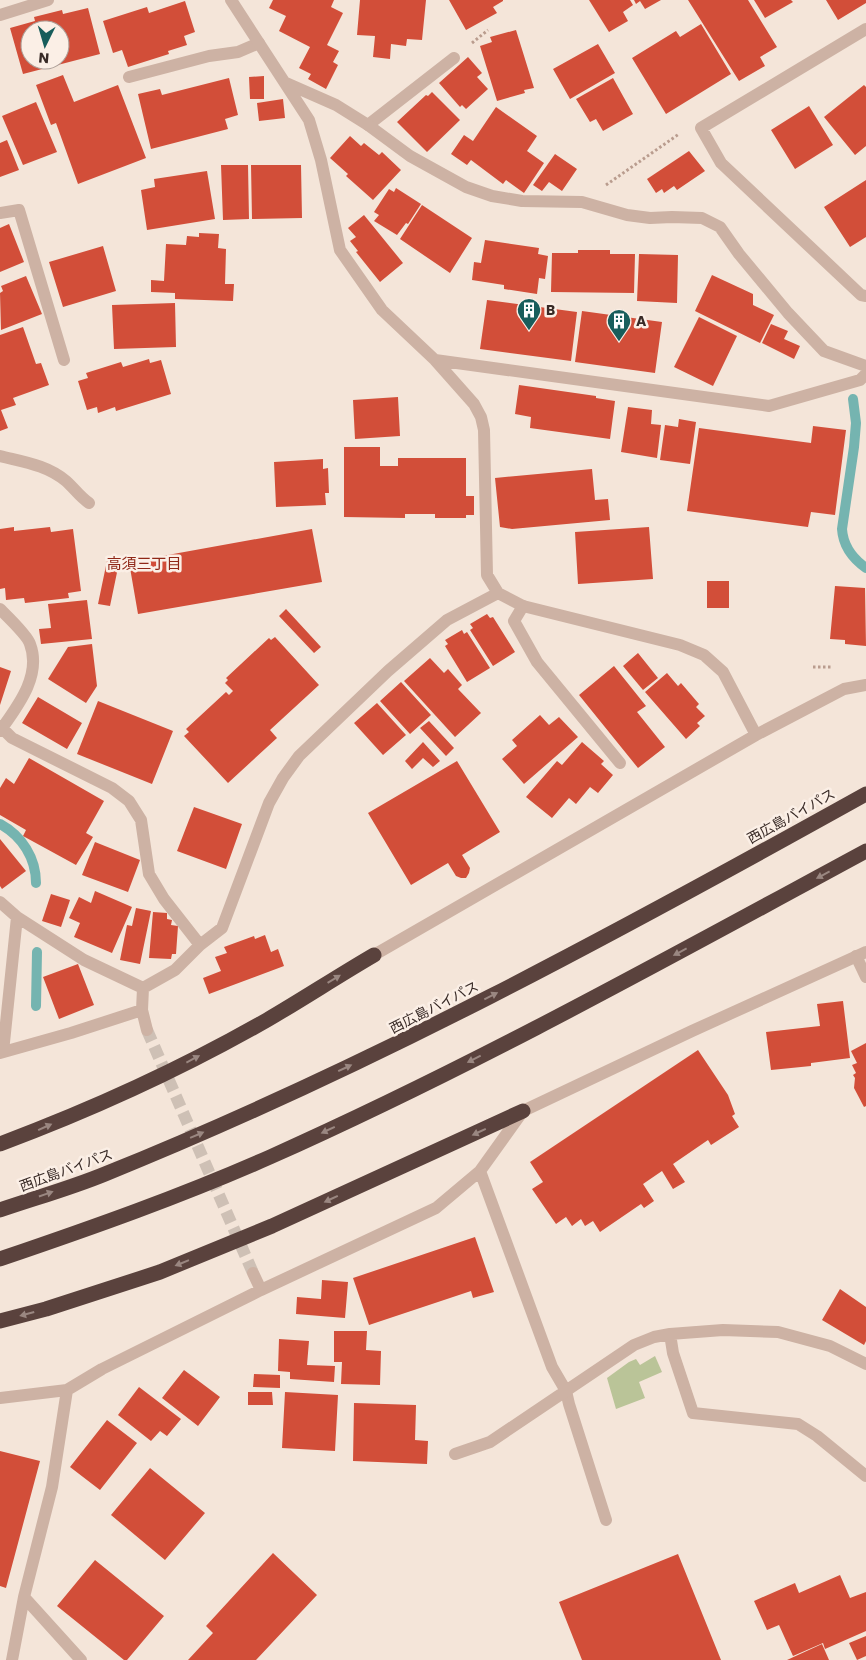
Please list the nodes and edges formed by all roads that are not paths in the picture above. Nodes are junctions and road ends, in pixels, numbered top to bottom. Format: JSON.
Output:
{"nodes":[{"id":1,"x":48,"y":0,"type":"edge"},
{"id":2,"x":231,"y":0,"type":"edge"},
{"id":3,"x":0,"y":15,"type":"edge"},
{"id":4,"x":866,"y":29,"type":"edge"},
{"id":5,"x":259,"y":43,"type":"junction"},
{"id":6,"x":454,"y":58,"type":"dead end"},
{"id":7,"x":129,"y":78,"type":"dead end"},
{"id":8,"x":286,"y":83,"type":"junction"},
{"id":9,"x":368,"y":125,"type":"junction"},
{"id":10,"x":0,"y":214,"type":"edge"},
{"id":11,"x":866,"y":296,"type":"edge"},
{"id":12,"x":64,"y":360,"type":"dead end"},
{"id":13,"x":435,"y":360,"type":"junction"},
{"id":14,"x":866,"y":366,"type":"edge"},
{"id":15,"x":866,"y":374,"type":"edge"},
{"id":16,"x":0,"y":456,"type":"edge"},
{"id":17,"x":89,"y":503,"type":"dead end"},
{"id":18,"x":498,"y":592,"type":"junction"},
{"id":19,"x":523,"y":606,"type":"junction"},
{"id":20,"x":0,"y":609,"type":"edge"},
{"id":21,"x":866,"y":685,"type":"edge"},
{"id":22,"x":1,"y":728,"type":"edge"},
{"id":23,"x":756,"y":735,"type":"junction"},
{"id":24,"x":620,"y":763,"type":"dead end"},
{"id":25,"x":866,"y":794,"type":"edge"},
{"id":26,"x":866,"y":851,"type":"edge"},
{"id":27,"x":0,"y":902,"type":"edge"},
{"id":28,"x":17,"y":917,"type":"junction"},
{"id":29,"x":200,"y":945,"type":"junction"},
{"id":30,"x":374,"y":954,"type":"joint"},
{"id":31,"x":861,"y":954,"type":"edge"},
{"id":32,"x":866,"y":977,"type":"edge"},
{"id":33,"x":143,"y":988,"type":"junction"},
{"id":34,"x":142,"y":1010,"type":"junction"},
{"id":35,"x":147,"y":1030,"type":"tunnel mouth"},
{"id":36,"x":2,"y":1053,"type":"edge"},
{"id":37,"x":523,"y":1112,"type":"junction"},
{"id":38,"x":0,"y":1144,"type":"edge"},
{"id":39,"x":480,"y":1171,"type":"junction"},
{"id":40,"x":0,"y":1210,"type":"edge"},
{"id":41,"x":0,"y":1260,"type":"edge"},
{"id":42,"x":253,"y":1273,"type":"tunnel mouth"},
{"id":43,"x":261,"y":1290,"type":"junction"},
{"id":44,"x":0,"y":1321,"type":"edge"},
{"id":45,"x":670,"y":1334,"type":"junction"},
{"id":46,"x":866,"y":1364,"type":"edge"},
{"id":47,"x":67,"y":1390,"type":"junction"},
{"id":48,"x":566,"y":1391,"type":"junction"},
{"id":49,"x":0,"y":1398,"type":"edge"},
{"id":50,"x":455,"y":1454,"type":"dead end"},
{"id":51,"x":866,"y":1476,"type":"edge"},
{"id":52,"x":606,"y":1520,"type":"dead end"},
{"id":53,"x":24,"y":1597,"type":"junction"},
{"id":54,"x":12,"y":1660,"type":"edge"},
{"id":55,"x":81,"y":1660,"type":"edge"}],
"edges":[{"from":1,"to":3,"type":"street"},
{"from":2,"to":5,"type":"street"},
{"from":4,"to":11,"type":"street"},
{"from":5,"to":7,"type":"street"},
{"from":5,"to":8,"type":"street"},
{"from":6,"to":9,"type":"street"},
{"from":8,"to":9,"type":"street"},
{"from":8,"to":13,"type":"street"},
{"from":9,"to":14,"type":"street"},
{"from":10,"to":12,"type":"street"},
{"from":13,"to":15,"type":"street"},
{"from":13,"to":18,"type":"street"},
{"from":16,"to":17,"type":"street"},
{"from":18,"to":19,"type":"street"},
{"from":18,"to":29,"type":"street"},
{"from":19,"to":23,"type":"street"},
{"from":19,"to":24,"type":"street"},
{"from":20,"to":22,"type":"street"},
{"from":21,"to":23,"type":"street"},
{"from":22,"to":29,"type":"street"},
{"from":23,"to":30,"type":"street"},
{"from":40,"to":25,"type":"highway","name":"西広島バイパス","one_way":true},
{"from":26,"to":41,"type":"highway","one_way":true},
{"from":27,"to":28,"type":"street"},
{"from":28,"to":33,"type":"street"},
{"from":28,"to":36,"type":"street"},
{"from":29,"to":33,"type":"street"},
{"from":38,"to":30,"type":"highway","one_way":true},
{"from":31,"to":32,"type":"street"},
{"from":31,"to":37,"type":"street"},
{"from":33,"to":34,"type":"street"},
{"from":34,"to":35,"type":"street"},
{"from":34,"to":36,"type":"street"},
{"from":37,"to":39,"type":"street"},
{"from":37,"to":44,"type":"highway","one_way":true},
{"from":39,"to":43,"type":"street"},
{"from":39,"to":48,"type":"street"},
{"from":42,"to":43,"type":"street"},
{"from":43,"to":47,"type":"street"},
{"from":45,"to":46,"type":"street"},
{"from":45,"to":48,"type":"street"},
{"from":45,"to":51,"type":"street"},
{"from":47,"to":49,"type":"street"},
{"from":47,"to":53,"type":"street"},
{"from":48,"to":50,"type":"street"},
{"from":48,"to":52,"type":"street"},
{"from":53,"to":54,"type":"street"},
{"from":53,"to":55,"type":"street"}]}
